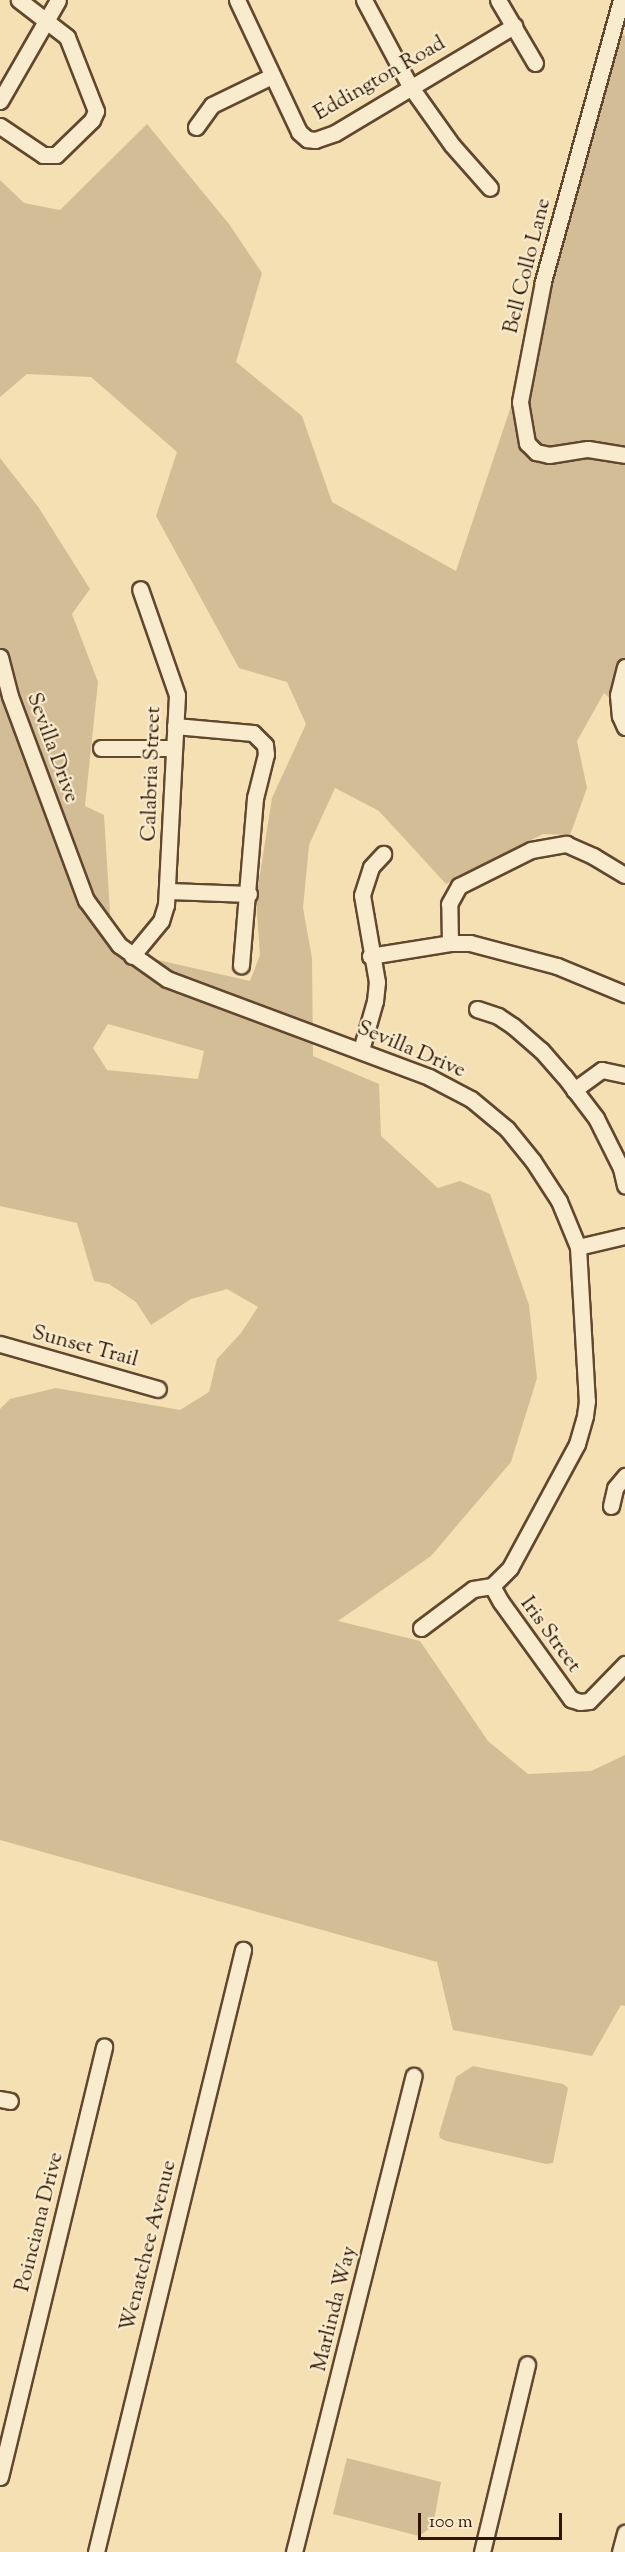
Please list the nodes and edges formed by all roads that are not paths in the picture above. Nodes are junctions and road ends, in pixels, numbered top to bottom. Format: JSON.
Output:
{"nodes":[{"id":1,"x":19,"y":0,"type":"edge"},
{"id":2,"x":58,"y":0,"type":"edge"},
{"id":3,"x":237,"y":0,"type":"edge"},
{"id":4,"x":364,"y":0,"type":"edge"},
{"id":5,"x":498,"y":0,"type":"edge"},
{"id":6,"x":621,"y":0,"type":"edge"},
{"id":7,"x":47,"y":22,"type":"junction"},
{"id":8,"x":514,"y":26,"type":"junction"},
{"id":9,"x":535,"y":63,"type":"dead end"},
{"id":10,"x":272,"y":76,"type":"junction"},
{"id":11,"x":410,"y":86,"type":"junction"},
{"id":12,"x":0,"y":101,"type":"edge"},
{"id":13,"x":0,"y":126,"type":"edge"},
{"id":14,"x":196,"y":127,"type":"dead end"},
{"id":15,"x":490,"y":188,"type":"dead end"},
{"id":16,"x":625,"y":455,"type":"edge"},
{"id":17,"x":140,"y":589,"type":"dead end"},
{"id":18,"x":0,"y":657,"type":"edge"},
{"id":19,"x":625,"y":667,"type":"edge"},
{"id":20,"x":175,"y":726,"type":"junction"},
{"id":21,"x":625,"y":727,"type":"edge"},
{"id":22,"x":101,"y":748,"type":"dead end"},
{"id":23,"x":174,"y":748,"type":"junction"},
{"id":24,"x":383,"y":854,"type":"dead end"},
{"id":25,"x":625,"y":875,"type":"edge"},
{"id":26,"x":168,"y":891,"type":"junction"},
{"id":27,"x":249,"y":894,"type":"junction"},
{"id":28,"x":450,"y":943,"type":"junction"},
{"id":29,"x":132,"y":956,"type":"junction"},
{"id":30,"x":370,"y":956,"type":"junction"},
{"id":31,"x":241,"y":965,"type":"dead end"},
{"id":32,"x":625,"y":994,"type":"edge"},
{"id":33,"x":477,"y":1009,"type":"dead end"},
{"id":34,"x":361,"y":1050,"type":"junction"},
{"id":35,"x":625,"y":1075,"type":"edge"},
{"id":36,"x":574,"y":1090,"type":"junction"},
{"id":37,"x":625,"y":1186,"type":"edge"},
{"id":38,"x":625,"y":1236,"type":"edge"},
{"id":39,"x":578,"y":1247,"type":"junction"},
{"id":40,"x":0,"y":1344,"type":"edge"},
{"id":41,"x":158,"y":1389,"type":"dead end"},
{"id":42,"x":625,"y":1476,"type":"edge"},
{"id":43,"x":611,"y":1506,"type":"dead end"},
{"id":44,"x":492,"y":1586,"type":"junction"},
{"id":45,"x":421,"y":1628,"type":"dead end"},
{"id":46,"x":625,"y":1664,"type":"edge"},
{"id":47,"x":243,"y":1950,"type":"dead end"},
{"id":48,"x":104,"y":2046,"type":"dead end"},
{"id":49,"x":414,"y":2076,"type":"dead end"},
{"id":50,"x":527,"y":2364,"type":"dead end"},
{"id":51,"x":0,"y":2478,"type":"edge"},
{"id":52,"x":625,"y":2533,"type":"edge"},
{"id":53,"x":96,"y":2552,"type":"edge"},
{"id":54,"x":294,"y":2552,"type":"edge"},
{"id":55,"x":482,"y":2552,"type":"edge"},
{"id":56,"x":620,"y":2552,"type":"edge"}],
"edges":[{"from":1,"to":7,"type":"street"},
{"from":2,"to":7,"type":"street"},
{"from":3,"to":10,"type":"street","name":"Eddington Road"},
{"from":4,"to":11,"type":"street"},
{"from":5,"to":8,"type":"street"},
{"from":6,"to":16,"type":"street","name":"Bell Collo Lane"},
{"from":7,"to":12,"type":"street"},
{"from":7,"to":13,"type":"street"},
{"from":8,"to":9,"type":"street"},
{"from":8,"to":11,"type":"street","name":"Eddington Road"},
{"from":10,"to":11,"type":"street","name":"Eddington Road"},
{"from":10,"to":14,"type":"street"},
{"from":11,"to":15,"type":"street"},
{"from":17,"to":20,"type":"street","name":"Calabria Street"},
{"from":18,"to":29,"type":"street","name":"Sevilla Drive"},
{"from":19,"to":21,"type":"street"},
{"from":20,"to":23,"type":"street","name":"Calabria Street"},
{"from":20,"to":27,"type":"street"},
{"from":22,"to":23,"type":"street"},
{"from":23,"to":26,"type":"street","name":"Calabria Street"},
{"from":24,"to":30,"type":"street"},
{"from":25,"to":28,"type":"street"},
{"from":26,"to":27,"type":"street"},
{"from":26,"to":29,"type":"street","name":"Calabria Street"},
{"from":27,"to":31,"type":"street"},
{"from":28,"to":30,"type":"street"},
{"from":28,"to":32,"type":"street"},
{"from":29,"to":34,"type":"street","name":"Sevilla Drive"},
{"from":30,"to":34,"type":"street"},
{"from":33,"to":36,"type":"street"},
{"from":34,"to":39,"type":"street","name":"Sevilla Drive"},
{"from":35,"to":36,"type":"street"},
{"from":36,"to":37,"type":"street"},
{"from":38,"to":39,"type":"street"},
{"from":39,"to":44,"type":"street","name":"Sevilla Drive"},
{"from":40,"to":41,"type":"street","name":"Sunset Trail"},
{"from":42,"to":43,"type":"street"},
{"from":44,"to":45,"type":"street"},
{"from":44,"to":46,"type":"street","name":"Iris Street"},
{"from":47,"to":53,"type":"street","name":"Wenatchee Avenue"},
{"from":48,"to":51,"type":"street","name":"Poinciana Drive"},
{"from":49,"to":54,"type":"street","name":"Marlinda Way"},
{"from":50,"to":55,"type":"street"},
{"from":52,"to":56,"type":"street"}]}
